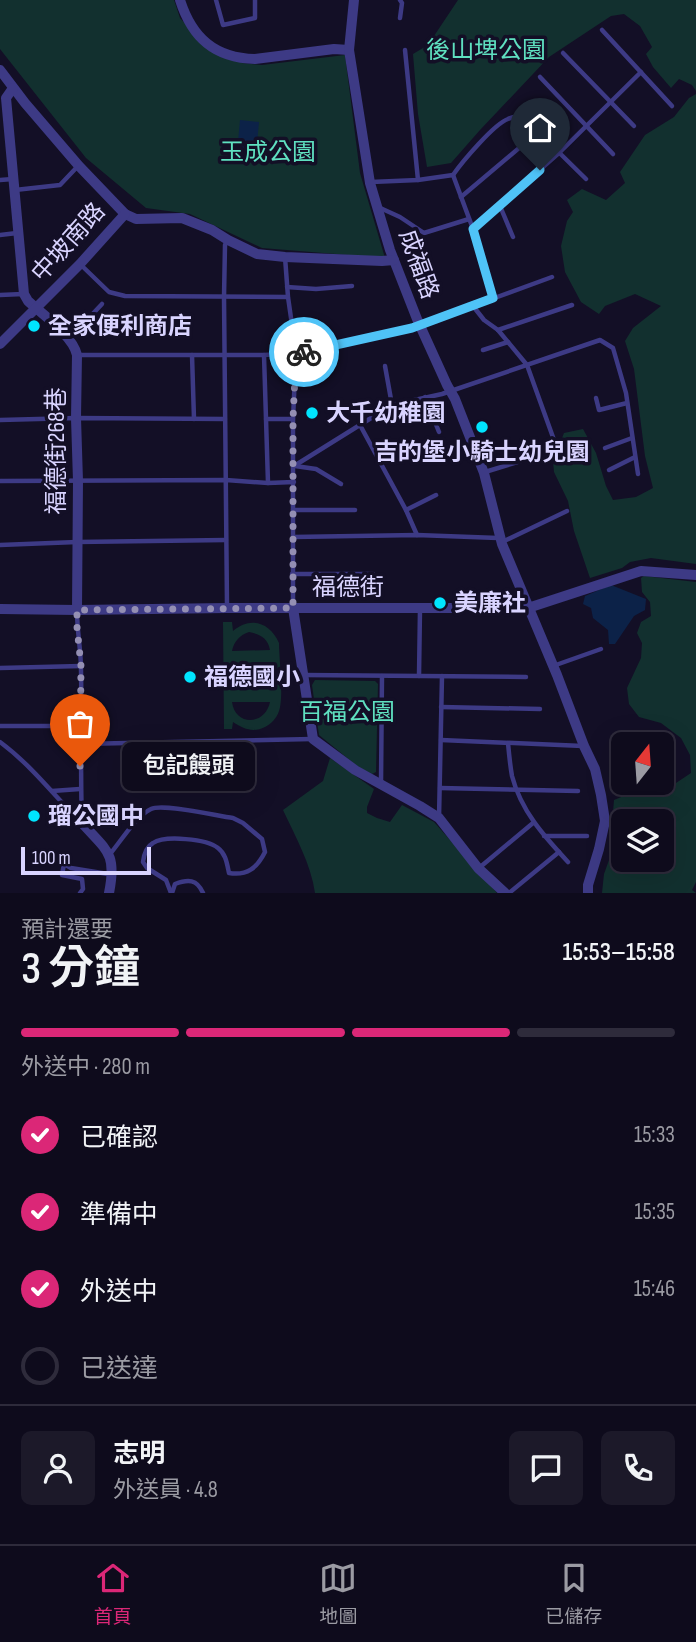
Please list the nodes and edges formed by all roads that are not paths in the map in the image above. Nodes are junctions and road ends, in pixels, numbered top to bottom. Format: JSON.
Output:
{"nodes":[{"id":1,"x":182,"y":0,"type":"edge"},
{"id":2,"x":216,"y":0,"type":"edge"},
{"id":3,"x":255,"y":0,"type":"edge"},
{"id":4,"x":354,"y":0,"type":"edge"},
{"id":5,"x":400,"y":0,"type":"edge"},
{"id":6,"x":400,"y":19,"type":"dead end"},
{"id":7,"x":602,"y":30,"type":"dead end"},
{"id":8,"x":349,"y":50,"type":"junction"},
{"id":9,"x":405,"y":50,"type":"dead end"},
{"id":10,"x":563,"y":53,"type":"dead end"},
{"id":11,"x":0,"y":70,"type":"edge"},
{"id":12,"x":641,"y":72,"type":"junction"},
{"id":13,"x":540,"y":77,"type":"dead end"},
{"id":14,"x":13,"y":88,"type":"junction"},
{"id":15,"x":611,"y":102,"type":"junction"},
{"id":16,"x":672,"y":106,"type":"dead end"},
{"id":17,"x":587,"y":126,"type":"junction"},
{"id":18,"x":634,"y":126,"type":"dead end"},
{"id":19,"x":538,"y":132,"type":"junction"},
{"id":20,"x":560,"y":152,"type":"junction"},
{"id":21,"x":612,"y":154,"type":"dead end"},
{"id":22,"x":79,"y":166,"type":"junction"},
{"id":23,"x":453,"y":175,"type":"junction"},
{"id":24,"x":13,"y":179,"type":"junction"},
{"id":25,"x":586,"y":179,"type":"dead end"},
{"id":26,"x":0,"y":180,"type":"edge"},
{"id":27,"x":418,"y":180,"type":"junction"},
{"id":28,"x":370,"y":183,"type":"junction"},
{"id":29,"x":14,"y":190,"type":"junction"},
{"id":30,"x":461,"y":197,"type":"junction"},
{"id":31,"x":499,"y":205,"type":"junction"},
{"id":32,"x":378,"y":207,"type":"junction"},
{"id":33,"x":125,"y":214,"type":"junction"},
{"id":34,"x":469,"y":219,"type":"junction"},
{"id":35,"x":473,"y":229,"type":"junction"},
{"id":36,"x":18,"y":233,"type":"junction"},
{"id":37,"x":0,"y":235,"type":"edge"},
{"id":38,"x":513,"y":237,"type":"dead end"},
{"id":39,"x":228,"y":240,"type":"junction"},
{"id":40,"x":285,"y":257,"type":"junction"},
{"id":41,"x":394,"y":260,"type":"junction"},
{"id":42,"x":80,"y":264,"type":"junction"},
{"id":43,"x":552,"y":277,"type":"dead end"},
{"id":44,"x":352,"y":286,"type":"dead end"},
{"id":45,"x":287,"y":288,"type":"junction"},
{"id":46,"x":24,"y":294,"type":"junction"},
{"id":47,"x":0,"y":295,"type":"edge"},
{"id":48,"x":224,"y":297,"type":"junction"},
{"id":49,"x":288,"y":297,"type":"junction"},
{"id":50,"x":493,"y":298,"type":"junction"},
{"id":51,"x":102,"y":304,"type":"dead end"},
{"id":52,"x":572,"y":305,"type":"dead end"},
{"id":53,"x":472,"y":306,"type":"junction"},
{"id":54,"x":36,"y":309,"type":"junction"},
{"id":55,"x":419,"y":324,"type":"junction"},
{"id":56,"x":498,"y":330,"type":"junction"},
{"id":57,"x":69,"y":339,"type":"junction"},
{"id":58,"x":508,"y":342,"type":"junction"},
{"id":59,"x":0,"y":344,"type":"edge"},
{"id":60,"x":483,"y":350,"type":"dead end"},
{"id":61,"x":296,"y":354,"type":"junction"},
{"id":62,"x":77,"y":355,"type":"junction"},
{"id":63,"x":192,"y":355,"type":"junction"},
{"id":64,"x":225,"y":355,"type":"junction"},
{"id":65,"x":264,"y":355,"type":"junction"},
{"id":66,"x":527,"y":365,"type":"junction"},
{"id":67,"x":385,"y":366,"type":"dead end"},
{"id":68,"x":451,"y":391,"type":"junction"},
{"id":69,"x":425,"y":397,"type":"junction"},
{"id":70,"x":596,"y":398,"type":"dead end"},
{"id":71,"x":627,"y":403,"type":"junction"},
{"id":72,"x":392,"y":405,"type":"junction"},
{"id":73,"x":76,"y":418,"type":"junction"},
{"id":74,"x":194,"y":419,"type":"junction"},
{"id":75,"x":225,"y":419,"type":"junction"},
{"id":76,"x":266,"y":419,"type":"junction"},
{"id":77,"x":293,"y":419,"type":"junction"},
{"id":78,"x":0,"y":420,"type":"edge"},
{"id":79,"x":360,"y":425,"type":"junction"},
{"id":80,"x":439,"y":432,"type":"dead end"},
{"id":81,"x":632,"y":438,"type":"junction"},
{"id":82,"x":605,"y":448,"type":"dead end"},
{"id":83,"x":635,"y":457,"type":"junction"},
{"id":84,"x":294,"y":466,"type":"junction"},
{"id":85,"x":609,"y":470,"type":"dead end"},
{"id":86,"x":484,"y":472,"type":"junction"},
{"id":87,"x":638,"y":474,"type":"dead end"},
{"id":88,"x":226,"y":480,"type":"junction"},
{"id":89,"x":0,"y":481,"type":"edge"},
{"id":90,"x":78,"y":481,"type":"junction"},
{"id":91,"x":294,"y":482,"type":"junction"},
{"id":92,"x":268,"y":483,"type":"junction"},
{"id":93,"x":341,"y":484,"type":"dead end"},
{"id":94,"x":436,"y":495,"type":"dead end"},
{"id":95,"x":293,"y":510,"type":"junction"},
{"id":96,"x":355,"y":510,"type":"dead end"},
{"id":97,"x":406,"y":510,"type":"junction"},
{"id":98,"x":567,"y":511,"type":"dead end"},
{"id":99,"x":417,"y":535,"type":"junction"},
{"id":100,"x":293,"y":537,"type":"junction"},
{"id":101,"x":226,"y":540,"type":"junction"},
{"id":102,"x":501,"y":540,"type":"junction"},
{"id":103,"x":77,"y":542,"type":"junction"},
{"id":104,"x":0,"y":545,"type":"edge"},
{"id":105,"x":292,"y":574,"type":"junction"},
{"id":106,"x":373,"y":575,"type":"dead end"},
{"id":107,"x":696,"y":575,"type":"edge"},
{"id":108,"x":227,"y":608,"type":"junction"},
{"id":109,"x":293,"y":608,"type":"junction"},
{"id":110,"x":420,"y":608,"type":"junction"},
{"id":111,"x":528,"y":608,"type":"junction"},
{"id":112,"x":0,"y":609,"type":"edge"},
{"id":113,"x":77,"y":610,"type":"junction"},
{"id":114,"x":601,"y":649,"type":"dead end"},
{"id":115,"x":81,"y":666,"type":"junction"},
{"id":116,"x":0,"y":668,"type":"edge"},
{"id":117,"x":555,"y":671,"type":"junction"},
{"id":118,"x":303,"y":675,"type":"junction"},
{"id":119,"x":382,"y":676,"type":"junction"},
{"id":120,"x":419,"y":676,"type":"junction"},
{"id":121,"x":442,"y":676,"type":"junction"},
{"id":122,"x":526,"y":677,"type":"dead end"},
{"id":123,"x":441,"y":706,"type":"junction"},
{"id":124,"x":540,"y":709,"type":"dead end"},
{"id":125,"x":0,"y":726,"type":"edge"},
{"id":126,"x":81,"y":726,"type":"junction"},
{"id":127,"x":313,"y":739,"type":"junction"},
{"id":128,"x":441,"y":740,"type":"junction"},
{"id":129,"x":0,"y":742,"type":"edge"},
{"id":130,"x":508,"y":743,"type":"junction"},
{"id":131,"x":80,"y":744,"type":"junction"},
{"id":132,"x":584,"y":746,"type":"junction"},
{"id":133,"x":381,"y":785,"type":"junction"},
{"id":134,"x":440,"y":788,"type":"junction"},
{"id":135,"x":80,"y":789,"type":"junction"},
{"id":136,"x":516,"y":790,"type":"junction"},
{"id":137,"x":578,"y":791,"type":"dead end"},
{"id":138,"x":51,"y":792,"type":"junction"},
{"id":139,"x":439,"y":818,"type":"junction"},
{"id":140,"x":82,"y":823,"type":"junction"},
{"id":141,"x":533,"y":823,"type":"junction"},
{"id":142,"x":544,"y":836,"type":"junction"},
{"id":143,"x":587,"y":836,"type":"dead end"},
{"id":144,"x":559,"y":852,"type":"junction"},
{"id":145,"x":110,"y":855,"type":"junction"},
{"id":146,"x":568,"y":862,"type":"dead end"},
{"id":147,"x":113,"y":868,"type":"junction"},
{"id":148,"x":478,"y":868,"type":"junction"},
{"id":149,"x":80,"y":893,"type":"edge"},
{"id":150,"x":109,"y":893,"type":"edge"},
{"id":151,"x":171,"y":893,"type":"edge"},
{"id":152,"x":203,"y":893,"type":"edge"},
{"id":153,"x":507,"y":893,"type":"edge"},
{"id":154,"x":588,"y":893,"type":"edge"}],
"edges":[{"from":1,"to":8,"type":"street"},
{"from":2,"to":3,"type":"lane"},
{"from":4,"to":8,"type":"street","name":"成福路"},
{"from":5,"to":6,"type":"lane"},
{"from":7,"to":12,"type":"lane"},
{"from":8,"to":28,"type":"street","name":"成福路"},
{"from":9,"to":27,"type":"lane"},
{"from":10,"to":15,"type":"lane"},
{"from":11,"to":14,"type":"street","name":"中坡南路"},
{"from":12,"to":15,"type":"lane"},
{"from":12,"to":16,"type":"lane"},
{"from":13,"to":17,"type":"lane"},
{"from":14,"to":22,"type":"street","name":"中坡南路"},
{"from":14,"to":24,"type":"street"},
{"from":15,"to":17,"type":"lane"},
{"from":15,"to":18,"type":"lane"},
{"from":17,"to":20,"type":"lane"},
{"from":17,"to":21,"type":"lane"},
{"from":19,"to":20,"type":"lane"},
{"from":19,"to":23,"type":"lane"},
{"from":19,"to":30,"type":"lane"},
{"from":20,"to":25,"type":"lane"},
{"from":20,"to":31,"type":"lane"},
{"from":22,"to":29,"type":"lane"},
{"from":22,"to":33,"type":"street","name":"中坡南路"},
{"from":23,"to":27,"type":"lane"},
{"from":23,"to":30,"type":"lane"},
{"from":24,"to":26,"type":"lane"},
{"from":24,"to":29,"type":"street"},
{"from":27,"to":28,"type":"lane"},
{"from":28,"to":32,"type":"street","name":"成福路"},
{"from":29,"to":36,"type":"street"},
{"from":30,"to":34,"type":"lane"},
{"from":31,"to":35,"type":"lane"},
{"from":31,"to":38,"type":"lane"},
{"from":32,"to":34,"type":"lane"},
{"from":32,"to":41,"type":"street","name":"成福路"},
{"from":33,"to":39,"type":"street"},
{"from":33,"to":42,"type":"street","name":"中坡南路"},
{"from":34,"to":35,"type":"lane"},
{"from":35,"to":50,"type":"lane"},
{"from":36,"to":37,"type":"lane"},
{"from":36,"to":46,"type":"street"},
{"from":39,"to":40,"type":"street"},
{"from":39,"to":48,"type":"lane"},
{"from":40,"to":41,"type":"street"},
{"from":40,"to":45,"type":"lane"},
{"from":41,"to":55,"type":"street","name":"成福路"},
{"from":42,"to":48,"type":"lane"},
{"from":42,"to":54,"type":"street","name":"中坡南路"},
{"from":43,"to":50,"type":"lane"},
{"from":44,"to":45,"type":"lane"},
{"from":45,"to":49,"type":"lane"},
{"from":46,"to":47,"type":"lane"},
{"from":46,"to":54,"type":"street","name":"福德街268巷"},
{"from":48,"to":49,"type":"lane"},
{"from":48,"to":64,"type":"lane"},
{"from":49,"to":61,"type":"lane"},
{"from":50,"to":53,"type":"lane"},
{"from":51,"to":57,"type":"lane"},
{"from":52,"to":56,"type":"lane"},
{"from":53,"to":55,"type":"lane"},
{"from":53,"to":56,"type":"lane"},
{"from":54,"to":57,"type":"street","name":"福德街268巷"},
{"from":54,"to":59,"type":"street","name":"中坡南路"},
{"from":55,"to":61,"type":"lane"},
{"from":55,"to":68,"type":"street","name":"成福路"},
{"from":56,"to":58,"type":"lane"},
{"from":57,"to":62,"type":"street","name":"福德街268巷"},
{"from":58,"to":60,"type":"lane"},
{"from":58,"to":66,"type":"lane"},
{"from":61,"to":65,"type":"lane"},
{"from":61,"to":77,"type":"lane"},
{"from":62,"to":63,"type":"lane"},
{"from":62,"to":73,"type":"street","name":"福德街268巷"},
{"from":63,"to":64,"type":"lane"},
{"from":63,"to":74,"type":"lane"},
{"from":64,"to":65,"type":"lane"},
{"from":64,"to":75,"type":"lane"},
{"from":65,"to":76,"type":"lane"},
{"from":66,"to":68,"type":"lane"},
{"from":66,"to":71,"type":"lane"},
{"from":66,"to":86,"type":"lane"},
{"from":67,"to":72,"type":"lane"},
{"from":68,"to":69,"type":"lane"},
{"from":68,"to":86,"type":"street","name":"成福路"},
{"from":69,"to":72,"type":"lane"},
{"from":69,"to":80,"type":"lane"},
{"from":70,"to":71,"type":"lane"},
{"from":71,"to":81,"type":"lane"},
{"from":72,"to":79,"type":"lane"},
{"from":73,"to":74,"type":"lane"},
{"from":73,"to":78,"type":"lane"},
{"from":73,"to":90,"type":"street","name":"福德街268巷"},
{"from":74,"to":75,"type":"lane"},
{"from":75,"to":88,"type":"lane"},
{"from":76,"to":77,"type":"lane"},
{"from":76,"to":92,"type":"lane"},
{"from":77,"to":84,"type":"lane"},
{"from":79,"to":84,"type":"lane"},
{"from":79,"to":97,"type":"lane"},
{"from":81,"to":82,"type":"lane"},
{"from":81,"to":83,"type":"lane"},
{"from":83,"to":85,"type":"lane"},
{"from":83,"to":87,"type":"lane"},
{"from":84,"to":91,"type":"lane"},
{"from":84,"to":93,"type":"lane"},
{"from":86,"to":102,"type":"street","name":"成福路"},
{"from":88,"to":90,"type":"lane"},
{"from":88,"to":92,"type":"lane"},
{"from":88,"to":101,"type":"lane"},
{"from":89,"to":90,"type":"lane"},
{"from":90,"to":103,"type":"street","name":"福德街268巷"},
{"from":91,"to":92,"type":"lane"},
{"from":91,"to":95,"type":"lane"},
{"from":94,"to":97,"type":"lane"},
{"from":95,"to":96,"type":"lane"},
{"from":95,"to":100,"type":"lane"},
{"from":97,"to":99,"type":"lane"},
{"from":98,"to":102,"type":"lane"},
{"from":99,"to":100,"type":"lane"},
{"from":99,"to":102,"type":"lane"},
{"from":100,"to":105,"type":"lane"},
{"from":101,"to":103,"type":"lane"},
{"from":101,"to":108,"type":"lane"},
{"from":102,"to":111,"type":"street","name":"成福路"},
{"from":103,"to":104,"type":"lane"},
{"from":103,"to":113,"type":"street","name":"福德街268巷"},
{"from":105,"to":106,"type":"lane"},
{"from":105,"to":109,"type":"lane"},
{"from":107,"to":111,"type":"street","name":"福德街"},
{"from":108,"to":109,"type":"street","name":"福德街"},
{"from":108,"to":113,"type":"street","name":"福德街"},
{"from":109,"to":110,"type":"street","name":"福德街"},
{"from":109,"to":118,"type":"street"},
{"from":110,"to":111,"type":"street","name":"福德街"},
{"from":110,"to":120,"type":"lane"},
{"from":111,"to":117,"type":"street","name":"成福路"},
{"from":112,"to":113,"type":"street","name":"福德街"},
{"from":113,"to":115,"type":"lane"},
{"from":114,"to":117,"type":"lane"},
{"from":115,"to":116,"type":"lane"},
{"from":115,"to":126,"type":"lane"},
{"from":117,"to":132,"type":"street"},
{"from":118,"to":119,"type":"lane"},
{"from":118,"to":127,"type":"street"},
{"from":119,"to":120,"type":"lane"},
{"from":119,"to":133,"type":"lane"},
{"from":120,"to":121,"type":"lane"},
{"from":121,"to":122,"type":"lane"},
{"from":121,"to":123,"type":"lane"},
{"from":123,"to":124,"type":"lane"},
{"from":123,"to":128,"type":"lane"},
{"from":125,"to":126,"type":"lane"},
{"from":126,"to":131,"type":"lane"},
{"from":127,"to":131,"type":"lane"},
{"from":127,"to":133,"type":"street"},
{"from":128,"to":130,"type":"lane"},
{"from":128,"to":134,"type":"lane"},
{"from":129,"to":138,"type":"lane"},
{"from":130,"to":132,"type":"lane"},
{"from":130,"to":136,"type":"lane"},
{"from":131,"to":135,"type":"lane"},
{"from":132,"to":154,"type":"street"},
{"from":133,"to":139,"type":"street"},
{"from":134,"to":136,"type":"lane"},
{"from":134,"to":139,"type":"lane"},
{"from":135,"to":138,"type":"lane"},
{"from":135,"to":140,"type":"lane"},
{"from":136,"to":137,"type":"lane"},
{"from":136,"to":141,"type":"lane"},
{"from":138,"to":140,"type":"lane"},
{"from":139,"to":148,"type":"street"},
{"from":140,"to":145,"type":"street"},
{"from":141,"to":142,"type":"lane"},
{"from":141,"to":148,"type":"lane"},
{"from":142,"to":143,"type":"lane"},
{"from":142,"to":144,"type":"lane"},
{"from":144,"to":146,"type":"lane"},
{"from":144,"to":153,"type":"lane"},
{"from":145,"to":147,"type":"street"},
{"from":145,"to":151,"type":"lane"},
{"from":147,"to":149,"type":"lane"},
{"from":147,"to":150,"type":"street"},
{"from":148,"to":153,"type":"street"},
{"from":151,"to":152,"type":"lane"}]}
